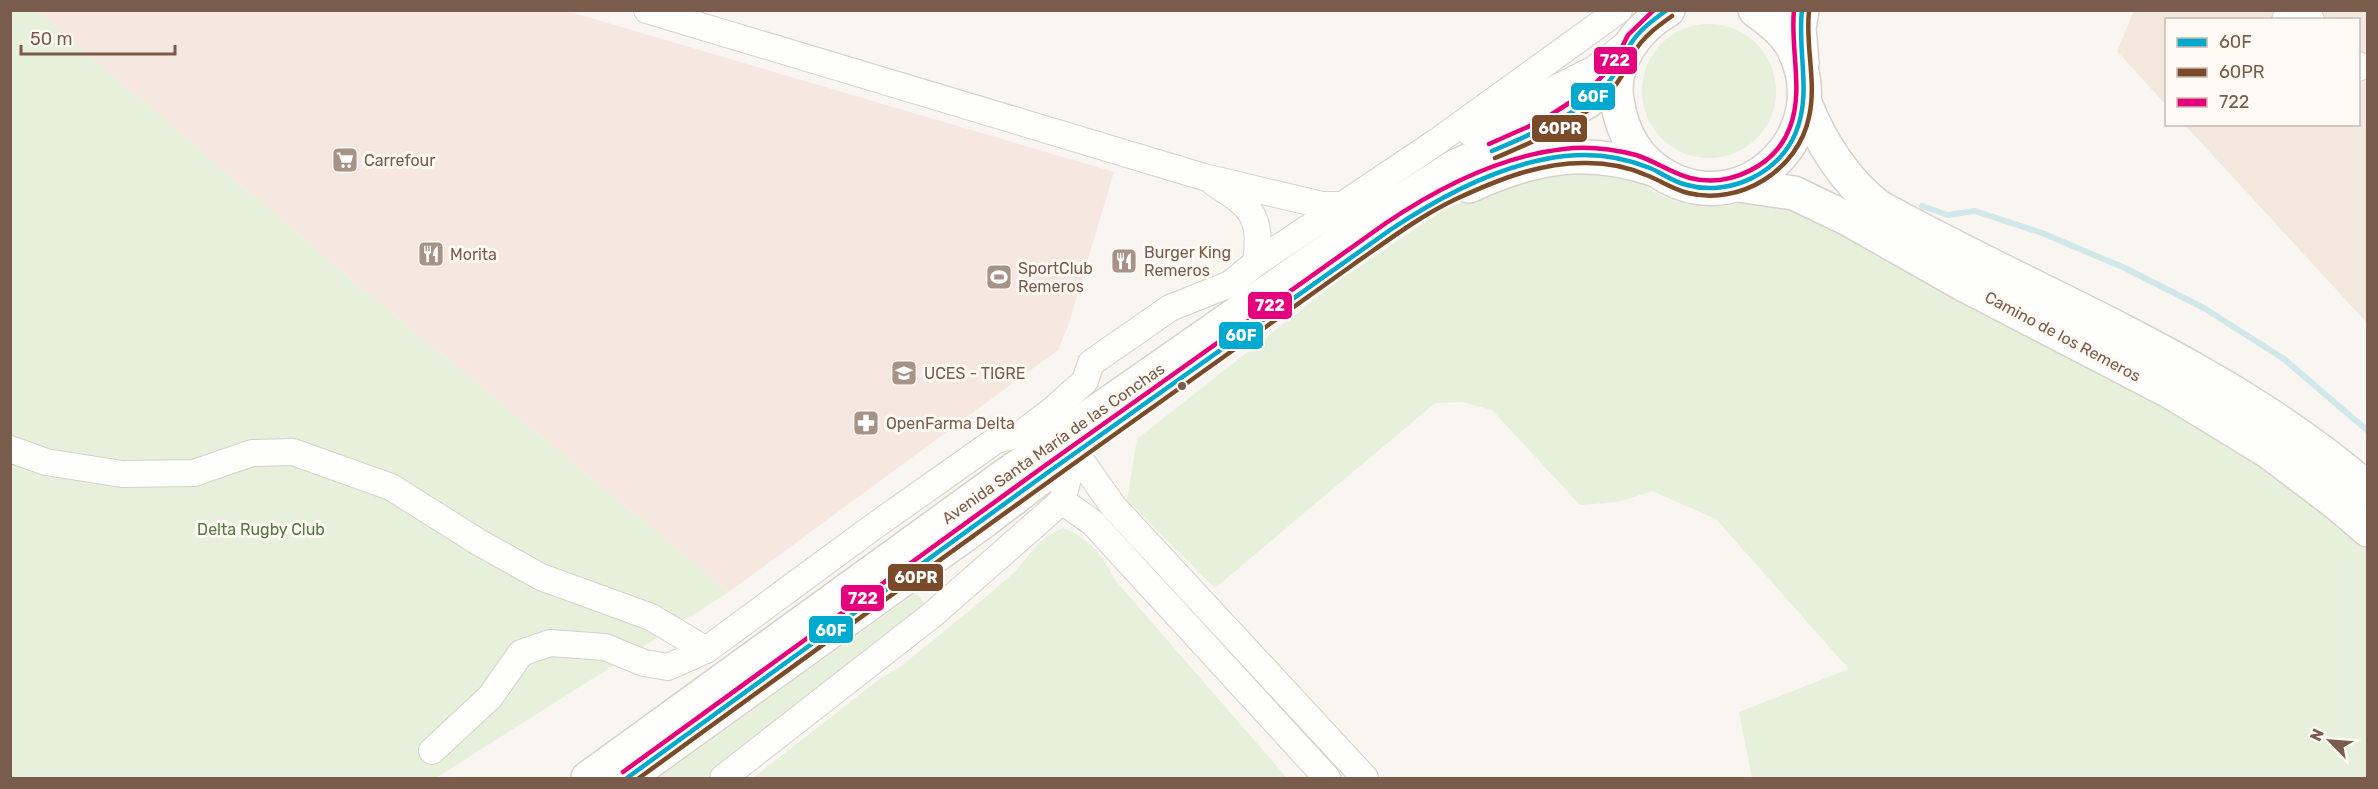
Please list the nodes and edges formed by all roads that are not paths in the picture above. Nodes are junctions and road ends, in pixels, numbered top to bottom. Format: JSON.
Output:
{"nodes":[{"id":1,"x":647,"y":10,"type":"edge"},
{"id":2,"x":1668,"y":10,"type":"edge"},
{"id":3,"x":1755,"y":10,"type":"edge"},
{"id":4,"x":1802,"y":10,"type":"edge"},
{"id":5,"x":1628,"y":23,"type":"edge"},
{"id":6,"x":1620,"y":68,"type":"junction"},
{"id":7,"x":1804,"y":89,"type":"junction"},
{"id":8,"x":1435,"y":142,"type":"junction"},
{"id":9,"x":1653,"y":169,"type":"junction"},
{"id":10,"x":1204,"y":177,"type":"junction"},
{"id":11,"x":1738,"y":185,"type":"junction"},
{"id":12,"x":1342,"y":205,"type":"junction"},
{"id":13,"x":1256,"y":263,"type":"junction"},
{"id":14,"x":1065,"y":431,"type":"junction"},
{"id":15,"x":1021,"y":434,"type":"junction"},
{"id":16,"x":10,"y":449,"type":"edge"},
{"id":17,"x":1003,"y":477,"type":"junction"},
{"id":18,"x":2367,"y":489,"type":"edge"},
{"id":19,"x":1062,"y":501,"type":"junction"},
{"id":20,"x":2367,"y":530,"type":"edge"},
{"id":21,"x":706,"y":650,"type":"junction"},
{"id":22,"x":1282,"y":688,"type":"junction"},
{"id":23,"x":1262,"y":707,"type":"junction"},
{"id":24,"x":432,"y":751,"type":"dead end"},
{"id":25,"x":588,"y":778,"type":"edge"},
{"id":26,"x":627,"y":778,"type":"edge"},
{"id":27,"x":723,"y":778,"type":"edge"},
{"id":28,"x":1327,"y":778,"type":"edge"},
{"id":29,"x":1365,"y":778,"type":"edge"}],
"edges":[{"from":1,"to":10,"type":"street"},
{"from":2,"to":5,"type":"main road"},
{"from":3,"to":7,"type":"main road","name":"Camino de los Remeros"},
{"from":4,"to":7,"type":"main road"},
{"from":5,"to":6,"type":"main road"},
{"from":5,"to":8,"type":"street"},
{"from":5,"to":8,"type":"street"},
{"from":6,"to":9,"type":"main road"},
{"from":6,"to":14,"type":"main road","name":"Avenida Santa María de las Conchas"},
{"from":7,"to":11,"type":"main road"},
{"from":7,"to":18,"type":"main road","name":"Camino de los Remeros"},
{"from":8,"to":12,"type":"street"},
{"from":9,"to":11,"type":"main road"},
{"from":9,"to":14,"type":"main road","name":"Avenida Santa María de las Conchas"},
{"from":10,"to":12,"type":"street"},
{"from":10,"to":13,"type":"street"},
{"from":11,"to":20,"type":"main road","name":"Camino de los Remeros"},
{"from":12,"to":13,"type":"street"},
{"from":13,"to":14,"type":"street"},
{"from":14,"to":15,"type":"street"},
{"from":14,"to":17,"type":"main road","name":"Avenida Santa María de las Conchas"},
{"from":14,"to":19,"type":"street"},
{"from":14,"to":22,"type":"street"},
{"from":14,"to":26,"type":"main road","name":"Avenida Santa María de las Conchas"},
{"from":15,"to":17,"type":"street"},
{"from":15,"to":21,"type":"street"},
{"from":16,"to":21,"type":"street"},
{"from":17,"to":25,"type":"main road","name":"Avenida Santa María de las Conchas"},
{"from":19,"to":23,"type":"street"},
{"from":19,"to":27,"type":"street"},
{"from":21,"to":24,"type":"street"},
{"from":22,"to":23,"type":"street"},
{"from":22,"to":29,"type":"street"},
{"from":23,"to":28,"type":"street"}]}
